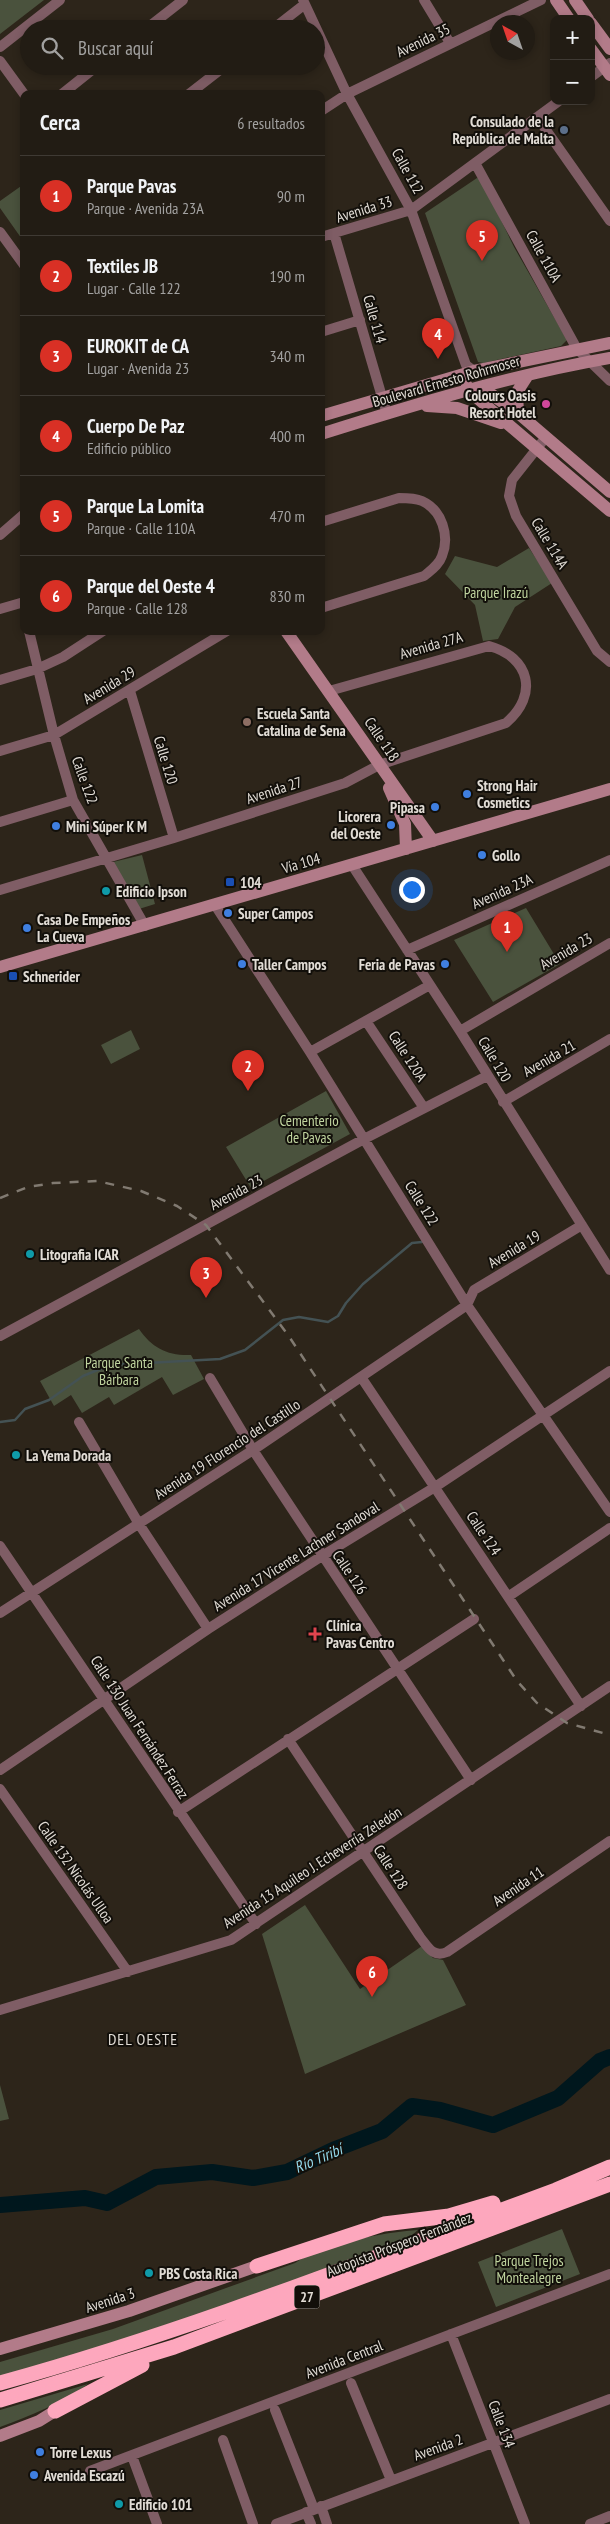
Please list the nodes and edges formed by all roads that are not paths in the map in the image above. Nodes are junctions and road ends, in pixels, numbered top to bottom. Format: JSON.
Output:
{"nodes":[{"id":1,"x":60,"y":0,"type":"edge"},
{"id":2,"x":183,"y":0,"type":"edge"},
{"id":3,"x":424,"y":0,"type":"edge"},
{"id":4,"x":541,"y":0,"type":"edge"},
{"id":5,"x":556,"y":0,"type":"edge"},
{"id":6,"x":575,"y":0,"type":"edge"},
{"id":7,"x":304,"y":2,"type":"edge"},
{"id":8,"x":567,"y":15,"type":"edge"},
{"id":9,"x":585,"y":15,"type":"edge"},
{"id":10,"x":34,"y":20,"type":"edge"},
{"id":11,"x":157,"y":20,"type":"edge"},
{"id":12,"x":283,"y":20,"type":"edge"},
{"id":13,"x":312,"y":20,"type":"edge"},
{"id":14,"x":595,"y":28,"type":"edge"},
{"id":15,"x":20,"y":31,"type":"edge"},
{"id":16,"x":450,"y":43,"type":"junction"},
{"id":17,"x":0,"y":47,"type":"edge"},
{"id":18,"x":325,"y":47,"type":"edge"},
{"id":19,"x":610,"y":49,"type":"edge"},
{"id":20,"x":595,"y":54,"type":"edge"},
{"id":21,"x":0,"y":61,"type":"edge"},
{"id":22,"x":608,"y":69,"type":"edge"},
{"id":23,"x":86,"y":75,"type":"edge"},
{"id":24,"x":213,"y":75,"type":"edge"},
{"id":25,"x":595,"y":75,"type":"edge"},
{"id":26,"x":21,"y":90,"type":"edge"},
{"id":27,"x":67,"y":90,"type":"edge"},
{"id":28,"x":194,"y":90,"type":"edge"},
{"id":29,"x":347,"y":94,"type":"junction"},
{"id":30,"x":554,"y":105,"type":"edge"},
{"id":31,"x":325,"y":108,"type":"edge"},
{"id":32,"x":537,"y":117,"type":"junction"},
{"id":33,"x":475,"y":163,"type":"junction"},
{"id":34,"x":411,"y":210,"type":"junction"},
{"id":35,"x":610,"y":221,"type":"edge"},
{"id":36,"x":0,"y":232,"type":"edge"},
{"id":37,"x":334,"y":233,"type":"junction"},
{"id":38,"x":325,"y":236,"type":"edge"},
{"id":39,"x":20,"y":260,"type":"edge"},
{"id":40,"x":360,"y":320,"type":"junction"},
{"id":41,"x":325,"y":331,"type":"edge"},
{"id":42,"x":610,"y":343,"type":"edge"},
{"id":43,"x":577,"y":349,"type":"junction"},
{"id":44,"x":610,"y":358,"type":"edge"},
{"id":45,"x":589,"y":362,"type":"junction"},
{"id":46,"x":468,"y":370,"type":"junction"},
{"id":47,"x":528,"y":375,"type":"junction"},
{"id":48,"x":610,"y":381,"type":"edge"},
{"id":49,"x":475,"y":389,"type":"junction"},
{"id":50,"x":383,"y":398,"type":"junction"},
{"id":51,"x":412,"y":406,"type":"junction"},
{"id":52,"x":518,"y":413,"type":"junction"},
{"id":53,"x":386,"y":414,"type":"junction"},
{"id":54,"x":325,"y":415,"type":"edge"},
{"id":55,"x":325,"y":433,"type":"edge"},
{"id":56,"x":520,"y":433,"type":"junction"},
{"id":57,"x":546,"y":437,"type":"junction"},
{"id":58,"x":537,"y":447,"type":"junction"},
{"id":59,"x":610,"y":492,"type":"edge"},
{"id":60,"x":610,"y":511,"type":"edge"},
{"id":61,"x":20,"y":517,"type":"edge"},
{"id":62,"x":325,"y":521,"type":"edge"},
{"id":63,"x":0,"y":534,"type":"edge"},
{"id":64,"x":20,"y":605,"type":"edge"},
{"id":65,"x":325,"y":607,"type":"edge"},
{"id":66,"x":0,"y":609,"type":"edge"},
{"id":67,"x":30,"y":635,"type":"edge"},
{"id":68,"x":98,"y":635,"type":"edge"},
{"id":69,"x":221,"y":635,"type":"edge"},
{"id":70,"x":289,"y":635,"type":"edge"},
{"id":71,"x":610,"y":662,"type":"edge"},
{"id":72,"x":38,"y":669,"type":"junction"},
{"id":73,"x":0,"y":680,"type":"edge"},
{"id":74,"x":526,"y":682,"type":"joint"},
{"id":75,"x":130,"y":691,"type":"junction"},
{"id":76,"x":329,"y":691,"type":"junction"},
{"id":77,"x":54,"y":735,"type":"junction"},
{"id":78,"x":0,"y":751,"type":"edge"},
{"id":79,"x":379,"y":764,"type":"junction"},
{"id":80,"x":390,"y":780,"type":"junction"},
{"id":81,"x":610,"y":790,"type":"edge"},
{"id":82,"x":73,"y":800,"type":"junction"},
{"id":83,"x":0,"y":822,"type":"edge"},
{"id":84,"x":174,"y":838,"type":"junction"},
{"id":85,"x":433,"y":841,"type":"junction"},
{"id":86,"x":406,"y":849,"type":"junction"},
{"id":87,"x":106,"y":859,"type":"junction"},
{"id":88,"x":610,"y":860,"type":"edge"},
{"id":89,"x":352,"y":865,"type":"junction"},
{"id":90,"x":0,"y":890,"type":"edge"},
{"id":91,"x":215,"y":905,"type":"junction"},
{"id":92,"x":145,"y":926,"type":"junction"},
{"id":93,"x":610,"y":943,"type":"edge"},
{"id":94,"x":407,"y":950,"type":"junction"},
{"id":95,"x":0,"y":968,"type":"edge"},
{"id":96,"x":430,"y":985,"type":"junction"},
{"id":97,"x":366,"y":1021,"type":"junction"},
{"id":98,"x":460,"y":1031,"type":"junction"},
{"id":99,"x":610,"y":1040,"type":"edge"},
{"id":100,"x":310,"y":1052,"type":"junction"},
{"id":101,"x":487,"y":1076,"type":"junction"},
{"id":102,"x":503,"y":1102,"type":"junction"},
{"id":103,"x":424,"y":1108,"type":"junction"},
{"id":104,"x":364,"y":1139,"type":"junction"},
{"id":105,"x":582,"y":1225,"type":"junction"},
{"id":106,"x":610,"y":1270,"type":"edge"},
{"id":107,"x":468,"y":1305,"type":"junction"},
{"id":108,"x":0,"y":1336,"type":"edge"},
{"id":109,"x":610,"y":1371,"type":"edge"},
{"id":110,"x":361,"y":1377,"type":"junction"},
{"id":111,"x":210,"y":1378,"type":"dead end"},
{"id":112,"x":542,"y":1415,"type":"junction"},
{"id":113,"x":79,"y":1422,"type":"dead end"},
{"id":114,"x":253,"y":1450,"type":"junction"},
{"id":115,"x":434,"y":1487,"type":"junction"},
{"id":116,"x":610,"y":1512,"type":"edge"},
{"id":117,"x":139,"y":1524,"type":"junction"},
{"id":118,"x":610,"y":1528,"type":"edge"},
{"id":119,"x":0,"y":1546,"type":"edge"},
{"id":120,"x":322,"y":1556,"type":"junction"},
{"id":121,"x":32,"y":1593,"type":"junction"},
{"id":122,"x":509,"y":1596,"type":"junction"},
{"id":123,"x":0,"y":1613,"type":"edge"},
{"id":124,"x":474,"y":1619,"type":"dead end"},
{"id":125,"x":208,"y":1629,"type":"junction"},
{"id":126,"x":397,"y":1668,"type":"junction"},
{"id":127,"x":610,"y":1686,"type":"edge"},
{"id":128,"x":106,"y":1700,"type":"junction"},
{"id":129,"x":581,"y":1706,"type":"junction"},
{"id":130,"x":288,"y":1739,"type":"junction"},
{"id":131,"x":0,"y":1770,"type":"edge"},
{"id":132,"x":471,"y":1780,"type":"junction"},
{"id":133,"x":0,"y":1789,"type":"edge"},
{"id":134,"x":178,"y":1812,"type":"junction"},
{"id":135,"x":610,"y":1841,"type":"edge"},
{"id":136,"x":363,"y":1852,"type":"junction"},
{"id":137,"x":256,"y":1924,"type":"junction"},
{"id":138,"x":442,"y":1954,"type":"joint"},
{"id":139,"x":128,"y":1972,"type":"junction"},
{"id":140,"x":0,"y":2010,"type":"edge"},
{"id":141,"x":610,"y":2167,"type":"edge"},
{"id":142,"x":610,"y":2184,"type":"edge"},
{"id":143,"x":556,"y":2190,"type":"junction"},
{"id":144,"x":257,"y":2266,"type":"joint"},
{"id":145,"x":610,"y":2274,"type":"edge"},
{"id":146,"x":451,"y":2334,"type":"junction"},
{"id":147,"x":174,"y":2347,"type":"junction"},
{"id":148,"x":0,"y":2348,"type":"edge"},
{"id":149,"x":0,"y":2383,"type":"edge"},
{"id":150,"x":351,"y":2383,"type":"dead end"},
{"id":151,"x":610,"y":2399,"type":"edge"},
{"id":152,"x":0,"y":2400,"type":"edge"},
{"id":153,"x":275,"y":2410,"type":"dead end"},
{"id":154,"x":55,"y":2411,"type":"joint"},
{"id":155,"x":0,"y":2436,"type":"edge"},
{"id":156,"x":223,"y":2440,"type":"dead end"},
{"id":157,"x":494,"y":2443,"type":"junction"},
{"id":158,"x":132,"y":2456,"type":"junction"},
{"id":159,"x":90,"y":2471,"type":"dead end"},
{"id":160,"x":391,"y":2480,"type":"junction"},
{"id":161,"x":314,"y":2509,"type":"junction"},
{"id":162,"x":610,"y":2516,"type":"edge"},
{"id":163,"x":157,"y":2524,"type":"edge"},
{"id":164,"x":253,"y":2524,"type":"edge"},
{"id":165,"x":276,"y":2524,"type":"edge"},
{"id":166,"x":311,"y":2524,"type":"edge"},
{"id":167,"x":327,"y":2524,"type":"edge"},
{"id":168,"x":525,"y":2524,"type":"edge"},
{"id":169,"x":590,"y":2524,"type":"edge"}],
"edges":[{"from":1,"to":10,"type":"street"},
{"from":2,"to":11,"type":"street"},
{"from":3,"to":16,"type":"street"},
{"from":4,"to":16,"type":"street","name":"Avenida 35"},
{"from":5,"to":8,"type":"street"},
{"from":6,"to":9,"type":"street"},
{"from":7,"to":12,"type":"street"},
{"from":7,"to":13,"type":"street","name":"Calle 112"},
{"from":14,"to":19,"type":"street"},
{"from":15,"to":17,"type":"street"},
{"from":16,"to":29,"type":"street","name":"Avenida 35"},
{"from":18,"to":29,"type":"street","name":"Calle 112"},
{"from":20,"to":22,"type":"street"},
{"from":21,"to":26,"type":"street"},
{"from":22,"to":25,"type":"street"},
{"from":23,"to":27,"type":"street"},
{"from":24,"to":28,"type":"street"},
{"from":29,"to":31,"type":"street","name":"Avenida 35"},
{"from":29,"to":34,"type":"street","name":"Calle 112"},
{"from":30,"to":32,"type":"street","name":"Avenida 33"},
{"from":32,"to":33,"type":"street","name":"Avenida 33"},
{"from":32,"to":35,"type":"street"},
{"from":33,"to":34,"type":"street","name":"Avenida 33"},
{"from":33,"to":43,"type":"street","name":"Calle 110A"},
{"from":34,"to":37,"type":"street","name":"Avenida 33"},
{"from":34,"to":46,"type":"street","name":"Calle 112"},
{"from":36,"to":39,"type":"street"},
{"from":37,"to":38,"type":"street","name":"Avenida 33"},
{"from":37,"to":40,"type":"street","name":"Calle 114"},
{"from":40,"to":41,"type":"street"},
{"from":40,"to":50,"type":"street","name":"Calle 114"},
{"from":42,"to":43,"type":"street","name":"Boulevard Ernesto Rohrmoser"},
{"from":43,"to":45,"type":"street","name":"Calle 110A"},
{"from":43,"to":46,"type":"street","name":"Boulevard Ernesto Rohrmoser"},
{"from":44,"to":45,"type":"street","name":"Boulevard Ernesto Rohrmoser"},
{"from":45,"to":47,"type":"street","name":"Boulevard Ernesto Rohrmoser"},
{"from":45,"to":48,"type":"street","name":"Calle 110A"},
{"from":46,"to":49,"type":"street","name":"Calle 112"},
{"from":46,"to":50,"type":"street","name":"Boulevard Ernesto Rohrmoser"},
{"from":47,"to":49,"type":"street","name":"Boulevard Ernesto Rohrmoser"},
{"from":47,"to":52,"type":"street"},
{"from":49,"to":51,"type":"street","name":"Boulevard Ernesto Rohrmoser"},
{"from":49,"to":52,"type":"street"},
{"from":49,"to":56,"type":"street"},
{"from":50,"to":53,"type":"street","name":"Calle 114"},
{"from":50,"to":54,"type":"street","name":"Boulevard Ernesto Rohrmoser"},
{"from":51,"to":53,"type":"street","name":"Boulevard Ernesto Rohrmoser"},
{"from":51,"to":56,"type":"street"},
{"from":52,"to":57,"type":"street"},
{"from":53,"to":55,"type":"street","name":"Boulevard Ernesto Rohrmoser"},
{"from":56,"to":58,"type":"street"},
{"from":57,"to":58,"type":"street","name":"Calle 114A"},
{"from":57,"to":59,"type":"street"},
{"from":58,"to":60,"type":"street"},
{"from":58,"to":71,"type":"street","name":"Calle 114A"},
{"from":61,"to":63,"type":"street"},
{"from":62,"to":65,"type":"street"},
{"from":64,"to":66,"type":"street"},
{"from":67,"to":72,"type":"street","name":"Calle 122"},
{"from":68,"to":72,"type":"street"},
{"from":69,"to":75,"type":"street","name":"Avenida 29"},
{"from":70,"to":76,"type":"street","name":"Calle 118"},
{"from":72,"to":73,"type":"street"},
{"from":72,"to":77,"type":"street","name":"Calle 122"},
{"from":74,"to":76,"type":"street","name":"Avenida 27A"},
{"from":74,"to":79,"type":"street","name":"Avenida 27"},
{"from":75,"to":77,"type":"street","name":"Avenida 29"},
{"from":75,"to":84,"type":"street","name":"Calle 120"},
{"from":76,"to":79,"type":"street","name":"Calle 118"},
{"from":77,"to":78,"type":"street","name":"Avenida 29"},
{"from":77,"to":82,"type":"street","name":"Calle 122"},
{"from":79,"to":80,"type":"street","name":"Calle 118"},
{"from":79,"to":84,"type":"street","name":"Avenida 27"},
{"from":80,"to":85,"type":"street","name":"Calle 118"},
{"from":80,"to":86,"type":"street"},
{"from":81,"to":85,"type":"street","name":"Vía 104"},
{"from":82,"to":83,"type":"street"},
{"from":82,"to":87,"type":"street","name":"Calle 122"},
{"from":84,"to":87,"type":"street","name":"Avenida 27"},
{"from":85,"to":86,"type":"street","name":"Vía 104"},
{"from":86,"to":89,"type":"street","name":"Vía 104"},
{"from":87,"to":90,"type":"street","name":"Avenida 27"},
{"from":87,"to":92,"type":"street","name":"Calle 122"},
{"from":88,"to":94,"type":"street","name":"Avenida 23A"},
{"from":89,"to":91,"type":"street","name":"Vía 104"},
{"from":89,"to":94,"type":"street","name":"Calle 120"},
{"from":91,"to":92,"type":"street","name":"Vía 104"},
{"from":91,"to":100,"type":"street","name":"Calle 122"},
{"from":92,"to":95,"type":"street","name":"Vía 104"},
{"from":93,"to":98,"type":"street","name":"Avenida 23"},
{"from":94,"to":96,"type":"street","name":"Calle 120"},
{"from":96,"to":97,"type":"street"},
{"from":96,"to":98,"type":"street","name":"Calle 120"},
{"from":97,"to":100,"type":"street"},
{"from":97,"to":103,"type":"street","name":"Calle 120A"},
{"from":98,"to":101,"type":"street","name":"Calle 120"},
{"from":99,"to":102,"type":"street","name":"Avenida 21"},
{"from":100,"to":104,"type":"street","name":"Calle 122"},
{"from":101,"to":102,"type":"street","name":"Calle 120"},
{"from":101,"to":103,"type":"street","name":"Avenida 23"},
{"from":102,"to":105,"type":"street","name":"Calle 120"},
{"from":103,"to":104,"type":"street","name":"Avenida 23"},
{"from":104,"to":107,"type":"street","name":"Calle 122"},
{"from":104,"to":108,"type":"street","name":"Avenida 23"},
{"from":105,"to":106,"type":"street","name":"Calle 120"},
{"from":105,"to":107,"type":"street","name":"Avenida 19"},
{"from":107,"to":110,"type":"street","name":"Avenida 19 Florencio del Castillo"},
{"from":107,"to":112,"type":"street","name":"Calle 122"},
{"from":109,"to":112,"type":"street","name":"Avenida 17 Vicente Lachner Sandoval"},
{"from":110,"to":114,"type":"street","name":"Avenida 19 Florencio del Castillo"},
{"from":110,"to":115,"type":"street","name":"Calle 124"},
{"from":111,"to":114,"type":"street","name":"Calle 126"},
{"from":112,"to":115,"type":"street","name":"Avenida 17 Vicente Lachner Sandoval"},
{"from":112,"to":116,"type":"street","name":"Calle 122"},
{"from":113,"to":117,"type":"street"},
{"from":114,"to":117,"type":"street","name":"Avenida 19 Florencio del Castillo"},
{"from":114,"to":120,"type":"street","name":"Calle 126"},
{"from":115,"to":120,"type":"street","name":"Avenida 17 Vicente Lachner Sandoval"},
{"from":115,"to":122,"type":"street","name":"Calle 124"},
{"from":117,"to":121,"type":"street","name":"Avenida 19 Florencio del Castillo"},
{"from":117,"to":125,"type":"street"},
{"from":118,"to":122,"type":"street"},
{"from":119,"to":121,"type":"street","name":"Calle 130 Juan Fernández Ferraz"},
{"from":120,"to":125,"type":"street","name":"Avenida 17 Vicente Lachner Sandoval"},
{"from":120,"to":126,"type":"street","name":"Calle 126"},
{"from":121,"to":123,"type":"street","name":"Avenida 19 Florencio del Castillo"},
{"from":121,"to":128,"type":"street","name":"Calle 130 Juan Fernández Ferraz"},
{"from":122,"to":129,"type":"street","name":"Calle 124"},
{"from":124,"to":126,"type":"street"},
{"from":125,"to":128,"type":"street","name":"Avenida 17 Vicente Lachner Sandoval"},
{"from":126,"to":130,"type":"street"},
{"from":126,"to":132,"type":"street","name":"Calle 126"},
{"from":127,"to":129,"type":"street","name":"Avenida 13 Aquileo J. Echeverría Zeledón"},
{"from":128,"to":131,"type":"street","name":"Avenida 17 Vicente Lachner Sandoval"},
{"from":128,"to":134,"type":"street","name":"Calle 130 Juan Fernández Ferraz"},
{"from":129,"to":132,"type":"street","name":"Avenida 13 Aquileo J. Echeverría Zeledón"},
{"from":130,"to":134,"type":"street"},
{"from":130,"to":136,"type":"street","name":"Calle 128"},
{"from":132,"to":136,"type":"street","name":"Avenida 13 Aquileo J. Echeverría Zeledón"},
{"from":133,"to":139,"type":"street","name":"Calle 132 Nicolás Ulloa"},
{"from":134,"to":137,"type":"street","name":"Calle 130 Juan Fernández Ferraz"},
{"from":135,"to":138,"type":"street","name":"Avenida 11"},
{"from":136,"to":137,"type":"street","name":"Avenida 13 Aquileo J. Echeverría Zeledón"},
{"from":136,"to":138,"type":"street","name":"Calle 128"},
{"from":137,"to":139,"type":"street","name":"Avenida 13 Aquileo J. Echeverría Zeledón"},
{"from":139,"to":140,"type":"street","name":"Avenida 13 Aquileo J. Echeverría Zeledón"},
{"from":141,"to":143,"type":"highway","name":"Autopista Próspero Fernández","number":"27"},
{"from":142,"to":147,"type":"highway","name":"Autopista Próspero Fernández","number":"27"},
{"from":143,"to":144,"type":"highway"},
{"from":143,"to":149,"type":"highway","name":"Autopista Próspero Fernández","number":"27"},
{"from":144,"to":148,"type":"street","name":"Avenida 3"},
{"from":145,"to":146,"type":"street","name":"Avenida Central"},
{"from":146,"to":157,"type":"street","name":"Calle 134"},
{"from":146,"to":158,"type":"street","name":"Avenida Central"},
{"from":147,"to":152,"type":"highway","name":"Autopista Próspero Fernández","number":"27"},
{"from":147,"to":154,"type":"highway"},
{"from":150,"to":160,"type":"street"},
{"from":151,"to":157,"type":"street","name":"Avenida 2"},
{"from":153,"to":161,"type":"street"},
{"from":154,"to":155,"type":"street"},
{"from":156,"to":164,"type":"street"},
{"from":157,"to":160,"type":"street","name":"Avenida 2"},
{"from":157,"to":168,"type":"street","name":"Calle 134"},
{"from":158,"to":159,"type":"street","name":"Avenida Central"},
{"from":158,"to":163,"type":"street"},
{"from":160,"to":161,"type":"street","name":"Avenida 2"},
{"from":161,"to":165,"type":"street","name":"Avenida 2"},
{"from":161,"to":166,"type":"street"},
{"from":161,"to":167,"type":"street"},
{"from":162,"to":169,"type":"street"}]}
